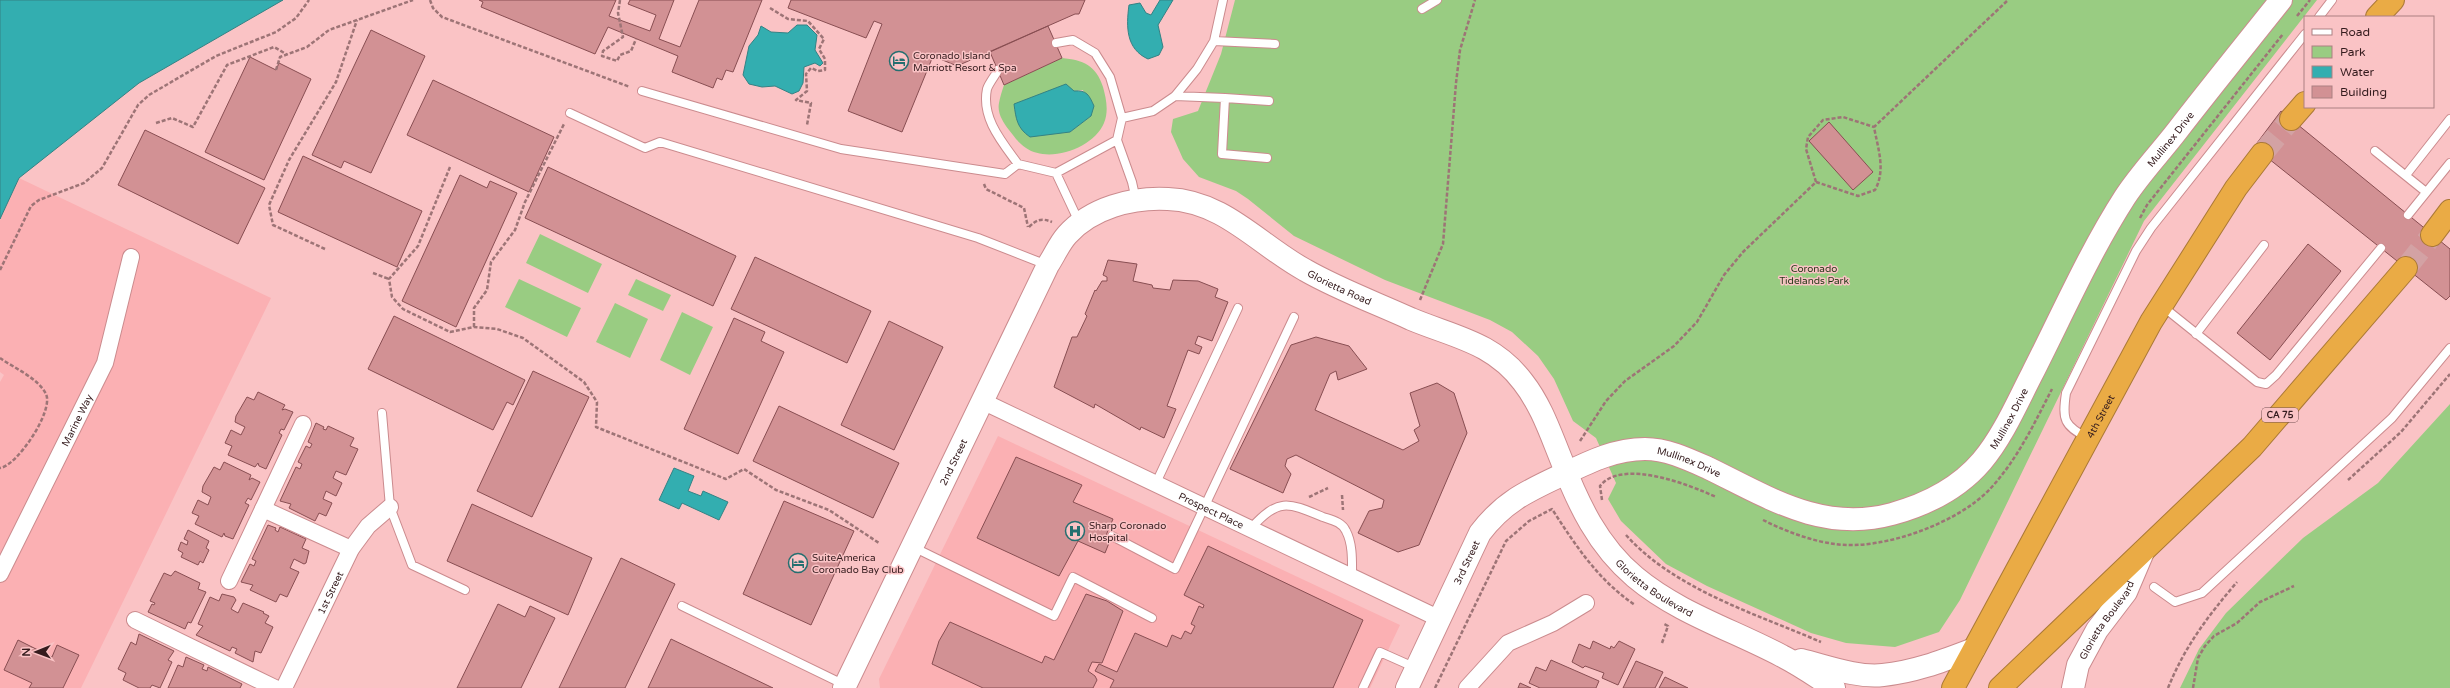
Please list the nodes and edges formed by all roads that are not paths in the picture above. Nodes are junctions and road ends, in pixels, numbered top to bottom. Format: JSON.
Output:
{"nodes":[{"id":1,"x":1223,"y":0,"type":"edge"},
{"id":2,"x":1437,"y":0,"type":"edge"},
{"id":3,"x":2281,"y":0,"type":"edge"},
{"id":4,"x":2332,"y":0,"type":"edge"},
{"id":5,"x":2393,"y":0,"type":"edge"},
{"id":6,"x":1422,"y":9,"type":"dead end"},
{"id":7,"x":2320,"y":16,"type":"edge"},
{"id":8,"x":2378,"y":16,"type":"edge"},
{"id":9,"x":2304,"y":35,"type":"edge"},
{"id":10,"x":1214,"y":41,"type":"junction"},
{"id":11,"x":1056,"y":43,"type":"dead end"},
{"id":12,"x":1275,"y":44,"type":"dead end"},
{"id":13,"x":998,"y":70,"type":"dead end"},
{"id":14,"x":642,"y":91,"type":"road end"},
{"id":15,"x":1175,"y":96,"type":"junction"},
{"id":16,"x":1225,"y":98,"type":"junction"},
{"id":17,"x":1269,"y":101,"type":"dead end"},
{"id":18,"x":2304,"y":104,"type":"edge"},
{"id":19,"x":570,"y":113,"type":"road end"},
{"id":20,"x":1122,"y":118,"type":"junction"},
{"id":21,"x":2291,"y":119,"type":"tunnel mouth"},
{"id":22,"x":2450,"y":119,"type":"edge"},
{"id":23,"x":1117,"y":140,"type":"junction"},
{"id":24,"x":2375,"y":151,"type":"dead end"},
{"id":25,"x":2262,"y":154,"type":"tunnel mouth"},
{"id":26,"x":1267,"y":158,"type":"dead end"},
{"id":27,"x":2450,"y":163,"type":"edge"},
{"id":28,"x":1018,"y":164,"type":"junction"},
{"id":29,"x":1056,"y":173,"type":"junction"},
{"id":30,"x":2406,"y":175,"type":"junction"},
{"id":31,"x":2426,"y":192,"type":"junction"},
{"id":32,"x":1136,"y":200,"type":"junction"},
{"id":33,"x":2450,"y":211,"type":"edge"},
{"id":34,"x":2408,"y":215,"type":"dead end"},
{"id":35,"x":1079,"y":222,"type":"junction"},
{"id":36,"x":1059,"y":230,"type":"joint"},
{"id":37,"x":2432,"y":235,"type":"tunnel mouth"},
{"id":38,"x":2264,"y":245,"type":"dead end"},
{"id":39,"x":2381,"y":248,"type":"dead end"},
{"id":40,"x":131,"y":257,"type":"dead end"},
{"id":41,"x":1048,"y":265,"type":"junction"},
{"id":42,"x":2406,"y":268,"type":"tunnel mouth"},
{"id":43,"x":2161,"y":306,"type":"junction"},
{"id":44,"x":1238,"y":308,"type":"dead end"},
{"id":45,"x":1294,"y":317,"type":"dead end"},
{"id":46,"x":2196,"y":334,"type":"junction"},
{"id":47,"x":2450,"y":348,"type":"edge"},
{"id":48,"x":982,"y":401,"type":"junction"},
{"id":49,"x":382,"y":413,"type":"dead end"},
{"id":50,"x":303,"y":424,"type":"dead end"},
{"id":51,"x":2089,"y":438,"type":"junction"},
{"id":52,"x":1566,"y":473,"type":"junction"},
{"id":53,"x":1156,"y":483,"type":"junction"},
{"id":54,"x":390,"y":507,"type":"junction"},
{"id":55,"x":1206,"y":507,"type":"junction"},
{"id":56,"x":263,"y":509,"type":"junction"},
{"id":57,"x":1251,"y":528,"type":"junction"},
{"id":58,"x":1112,"y":536,"type":"dead end"},
{"id":59,"x":912,"y":547,"type":"junction"},
{"id":60,"x":351,"y":549,"type":"junction"},
{"id":61,"x":2143,"y":552,"type":"junction"},
{"id":62,"x":0,"y":574,"type":"edge"},
{"id":63,"x":1352,"y":576,"type":"junction"},
{"id":64,"x":229,"y":581,"type":"dead end"},
{"id":65,"x":2154,"y":587,"type":"dead end"},
{"id":66,"x":465,"y":590,"type":"dead end"},
{"id":67,"x":1586,"y":603,"type":"dead end"},
{"id":68,"x":682,"y":606,"type":"dead end"},
{"id":69,"x":1152,"y":618,"type":"dead end"},
{"id":70,"x":1440,"y":618,"type":"junction"},
{"id":71,"x":135,"y":620,"type":"dead end"},
{"id":72,"x":1974,"y":649,"type":"junction"},
{"id":73,"x":1784,"y":657,"type":"junction"},
{"id":74,"x":1416,"y":668,"type":"junction"},
{"id":75,"x":845,"y":687,"type":"edge"},
{"id":76,"x":275,"y":688,"type":"edge"},
{"id":77,"x":284,"y":688,"type":"edge"},
{"id":78,"x":1363,"y":688,"type":"edge"},
{"id":79,"x":1407,"y":688,"type":"edge"},
{"id":80,"x":1467,"y":688,"type":"edge"},
{"id":81,"x":1834,"y":688,"type":"edge"},
{"id":82,"x":1953,"y":688,"type":"edge"},
{"id":83,"x":2000,"y":688,"type":"edge"},
{"id":84,"x":2073,"y":688,"type":"edge"}],
"edges":[{"from":1,"to":10,"type":"lane"},
{"from":2,"to":6,"type":"lane"},
{"from":3,"to":52,"type":"main road","name":"Mullinex Drive"},
{"from":4,"to":7,"type":"lane"},
{"from":5,"to":8,"type":"highway"},
{"from":9,"to":51,"type":"lane"},
{"from":10,"to":12,"type":"lane"},
{"from":10,"to":15,"type":"lane"},
{"from":11,"to":20,"type":"lane"},
{"from":13,"to":28,"type":"lane"},
{"from":14,"to":28,"type":"lane"},
{"from":15,"to":16,"type":"lane"},
{"from":15,"to":20,"type":"lane"},
{"from":16,"to":17,"type":"lane"},
{"from":16,"to":26,"type":"lane"},
{"from":18,"to":21,"type":"highway"},
{"from":19,"to":41,"type":"lane"},
{"from":20,"to":23,"type":"lane"},
{"from":22,"to":30,"type":"lane"},
{"from":23,"to":29,"type":"lane"},
{"from":23,"to":32,"type":"lane"},
{"from":24,"to":30,"type":"lane"},
{"from":25,"to":43,"type":"highway","name":"4th Street"},
{"from":27,"to":31,"type":"lane"},
{"from":28,"to":29,"type":"lane"},
{"from":29,"to":35,"type":"lane"},
{"from":30,"to":31,"type":"lane"},
{"from":31,"to":34,"type":"lane"},
{"from":32,"to":35,"type":"main road","name":"Glorietta Road"},
{"from":32,"to":52,"type":"main road","name":"Glorietta Road"},
{"from":33,"to":37,"type":"highway"},
{"from":35,"to":36,"type":"main road","name":"Glorietta Road"},
{"from":36,"to":41,"type":"main road","name":"2nd Street"},
{"from":38,"to":46,"type":"lane"},
{"from":39,"to":46,"type":"lane"},
{"from":40,"to":62,"type":"street","name":"Marine Way"},
{"from":41,"to":48,"type":"main road","name":"2nd Street"},
{"from":42,"to":61,"type":"highway","number":"CA 75"},
{"from":43,"to":46,"type":"lane"},
{"from":43,"to":51,"type":"highway","name":"4th Street"},
{"from":44,"to":53,"type":"lane"},
{"from":45,"to":55,"type":"lane"},
{"from":47,"to":65,"type":"lane"},
{"from":48,"to":53,"type":"street","name":"Prospect Place"},
{"from":48,"to":59,"type":"main road","name":"2nd Street"},
{"from":49,"to":54,"type":"lane"},
{"from":50,"to":56,"type":"street"},
{"from":51,"to":72,"type":"highway","name":"4th Street"},
{"from":52,"to":70,"type":"main road","name":"3rd Street"},
{"from":52,"to":73,"type":"main road","name":"Glorietta Boulevard"},
{"from":53,"to":55,"type":"street","name":"Prospect Place"},
{"from":54,"to":60,"type":"street","name":"1st Street"},
{"from":54,"to":66,"type":"lane"},
{"from":55,"to":57,"type":"street","name":"Prospect Place"},
{"from":55,"to":58,"type":"lane"},
{"from":56,"to":60,"type":"street"},
{"from":56,"to":64,"type":"street"},
{"from":57,"to":63,"type":"street","name":"Prospect Place"},
{"from":57,"to":63,"type":"lane"},
{"from":59,"to":69,"type":"lane"},
{"from":59,"to":75,"type":"main road","name":"2nd Street"},
{"from":60,"to":77,"type":"street","name":"1st Street"},
{"from":61,"to":83,"type":"highway","number":"CA 75"},
{"from":61,"to":84,"type":"main road","name":"Glorietta Boulevard"},
{"from":63,"to":70,"type":"street","name":"Prospect Place"},
{"from":67,"to":80,"type":"street"},
{"from":68,"to":75,"type":"lane"},
{"from":70,"to":74,"type":"main road","name":"3rd Street"},
{"from":71,"to":76,"type":"street"},
{"from":72,"to":73,"type":"main road","name":"Glorietta Boulevard"},
{"from":72,"to":82,"type":"highway","name":"4th Street"},
{"from":73,"to":81,"type":"main road","name":"Glorietta Boulevard"},
{"from":74,"to":78,"type":"lane"},
{"from":74,"to":79,"type":"main road","name":"3rd Street"}]}
